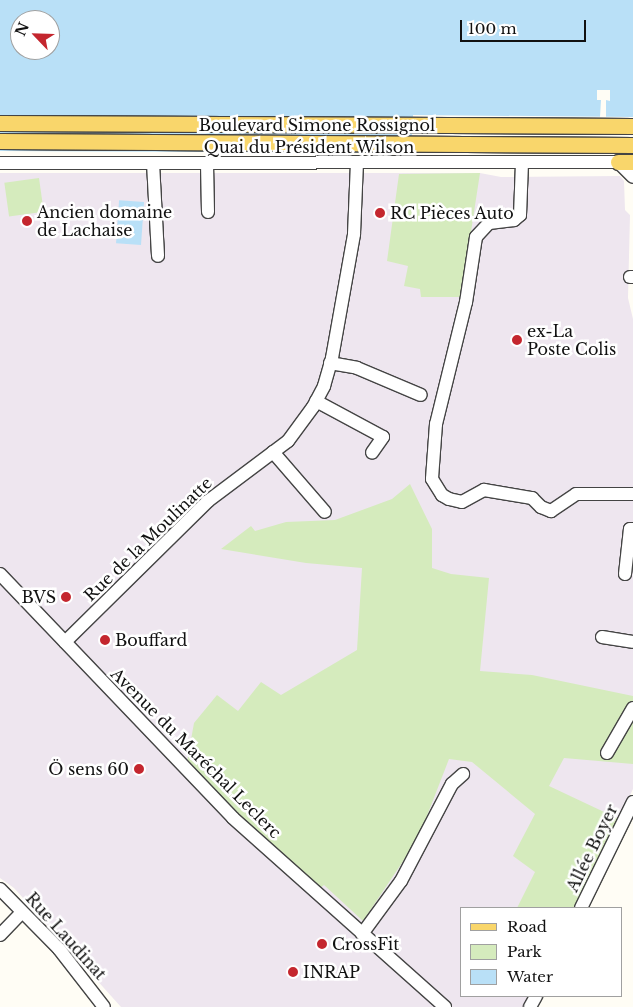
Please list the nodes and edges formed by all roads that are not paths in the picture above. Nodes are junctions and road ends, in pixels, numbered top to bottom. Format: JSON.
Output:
{"nodes":[{"id":1,"x":0,"y":123,"type":"edge"},
{"id":2,"x":633,"y":126,"type":"edge"},
{"id":3,"x":0,"y":141,"type":"edge"},
{"id":4,"x":633,"y":145,"type":"edge"},
{"id":5,"x":626,"y":162,"type":"edge"},
{"id":6,"x":0,"y":163,"type":"edge"},
{"id":7,"x":357,"y":163,"type":"junction"},
{"id":8,"x":522,"y":163,"type":"junction"},
{"id":9,"x":154,"y":164,"type":"junction"},
{"id":10,"x":207,"y":164,"type":"junction"},
{"id":11,"x":633,"y":177,"type":"edge"},
{"id":12,"x":208,"y":212,"type":"dead end"},
{"id":13,"x":158,"y":256,"type":"dead end"},
{"id":14,"x":330,"y":363,"type":"junction"},
{"id":15,"x":421,"y":395,"type":"dead end"},
{"id":16,"x":316,"y":401,"type":"junction"},
{"id":17,"x":273,"y":452,"type":"junction"},
{"id":18,"x":372,"y":453,"type":"dead end"},
{"id":19,"x":633,"y":494,"type":"edge"},
{"id":20,"x":325,"y":512,"type":"dead end"},
{"id":21,"x":633,"y":529,"type":"edge"},
{"id":22,"x":0,"y":574,"type":"edge"},
{"id":23,"x":625,"y":574,"type":"dead end"},
{"id":24,"x":602,"y":637,"type":"dead end"},
{"id":25,"x":65,"y":642,"type":"junction"},
{"id":26,"x":633,"y":642,"type":"edge"},
{"id":27,"x":633,"y":708,"type":"edge"},
{"id":28,"x":607,"y":753,"type":"dead end"},
{"id":29,"x":463,"y":774,"type":"dead end"},
{"id":30,"x":633,"y":802,"type":"edge"},
{"id":31,"x":0,"y":890,"type":"edge"},
{"id":32,"x":0,"y":897,"type":"edge"},
{"id":33,"x":581,"y":907,"type":"edge"},
{"id":34,"x":20,"y":914,"type":"junction"},
{"id":35,"x":362,"y":934,"type":"junction"},
{"id":36,"x":0,"y":935,"type":"edge"},
{"id":37,"x":98,"y":1007,"type":"edge"},
{"id":38,"x":104,"y":1007,"type":"edge"},
{"id":39,"x":444,"y":1007,"type":"edge"}],
"edges":[{"from":1,"to":2,"type":"main road","name":"Boulevard Simone Rossignol"},
{"from":3,"to":4,"type":"main road","name":"Boulevard Simone Rossignol"},
{"from":5,"to":8,"type":"street","name":"Quai du Président Wilson"},
{"from":5,"to":11,"type":"street"},
{"from":6,"to":9,"type":"street","name":"Quai du Président Wilson"},
{"from":7,"to":8,"type":"street","name":"Quai du Président Wilson"},
{"from":7,"to":10,"type":"street","name":"Quai du Président Wilson"},
{"from":7,"to":14,"type":"street","name":"Rue de la Moulinatte"},
{"from":8,"to":19,"type":"street"},
{"from":9,"to":10,"type":"street","name":"Quai du Président Wilson"},
{"from":9,"to":13,"type":"street"},
{"from":10,"to":12,"type":"street"},
{"from":14,"to":15,"type":"street"},
{"from":14,"to":16,"type":"street","name":"Rue de la Moulinatte"},
{"from":16,"to":17,"type":"street","name":"Rue de la Moulinatte"},
{"from":16,"to":18,"type":"street"},
{"from":17,"to":20,"type":"street"},
{"from":17,"to":25,"type":"street","name":"Rue de la Moulinatte"},
{"from":21,"to":23,"type":"street"},
{"from":22,"to":25,"type":"street","name":"Avenue du Maréchal Leclerc"},
{"from":24,"to":26,"type":"street"},
{"from":25,"to":35,"type":"street","name":"Avenue du Maréchal Leclerc"},
{"from":27,"to":28,"type":"street"},
{"from":29,"to":35,"type":"street"},
{"from":30,"to":33,"type":"street","name":"Allée Boyer"},
{"from":31,"to":38,"type":"street","name":"Rue Laudinat"},
{"from":32,"to":34,"type":"street","name":"Rue Laudinat"},
{"from":34,"to":36,"type":"street"},
{"from":34,"to":37,"type":"street","name":"Rue Laudinat"},
{"from":35,"to":39,"type":"street","name":"Avenue du Maréchal Leclerc"}]}
